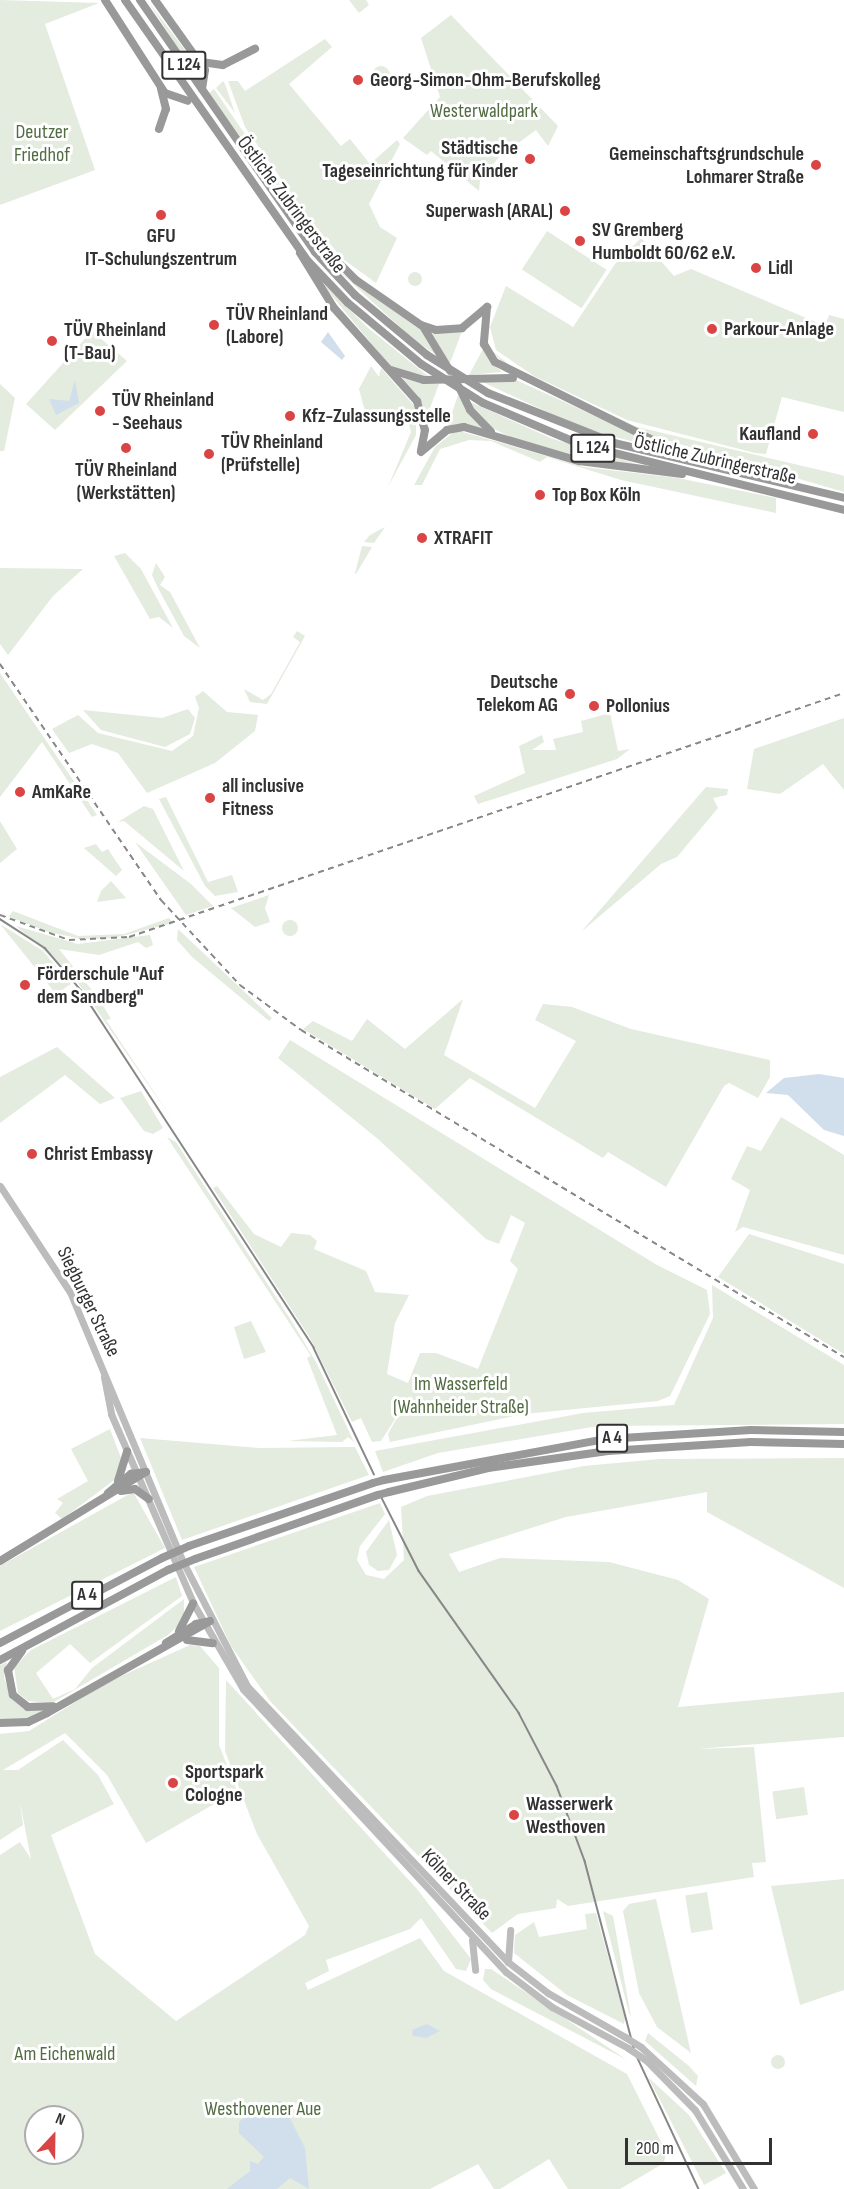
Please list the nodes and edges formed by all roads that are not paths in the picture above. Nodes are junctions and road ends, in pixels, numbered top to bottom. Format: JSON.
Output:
{"nodes":[{"id":1,"x":105,"y":0,"type":"edge"},
{"id":2,"x":121,"y":0,"type":"edge"},
{"id":3,"x":125,"y":0,"type":"edge"},
{"id":4,"x":140,"y":0,"type":"edge"},
{"id":5,"x":155,"y":0,"type":"edge"},
{"id":6,"x":146,"y":30,"type":"junction"},
{"id":7,"x":255,"y":49,"type":"dead end"},
{"id":8,"x":196,"y":57,"type":"junction"},
{"id":9,"x":158,"y":83,"type":"junction"},
{"id":10,"x":202,"y":89,"type":"dead end"},
{"id":11,"x":188,"y":101,"type":"dead end"},
{"id":12,"x":159,"y":129,"type":"dead end"},
{"id":13,"x":284,"y":208,"type":"junction"},
{"id":14,"x":298,"y":248,"type":"junction"},
{"id":15,"x":421,"y":325,"type":"junction"},
{"id":16,"x":379,"y":361,"type":"junction"},
{"id":17,"x":454,"y":378,"type":"junction"},
{"id":18,"x":527,"y":382,"type":"junction"},
{"id":19,"x":505,"y":439,"type":"junction"},
{"id":20,"x":692,"y":460,"type":"junction"},
{"id":21,"x":709,"y":476,"type":"junction"},
{"id":22,"x":844,"y":498,"type":"edge"},
{"id":23,"x":844,"y":510,"type":"edge"},
{"id":24,"x":0,"y":1186,"type":"edge"},
{"id":25,"x":104,"y":1374,"type":"junction"},
{"id":26,"x":844,"y":1432,"type":"edge"},
{"id":27,"x":844,"y":1444,"type":"edge"},
{"id":28,"x":127,"y":1451,"type":"junction"},
{"id":29,"x":141,"y":1475,"type":"junction"},
{"id":30,"x":114,"y":1489,"type":"junction"},
{"id":31,"x":149,"y":1498,"type":"junction"},
{"id":32,"x":181,"y":1558,"type":"joint"},
{"id":33,"x":0,"y":1561,"type":"edge"},
{"id":34,"x":182,"y":1574,"type":"joint"},
{"id":35,"x":193,"y":1603,"type":"junction"},
{"id":36,"x":206,"y":1623,"type":"junction"},
{"id":37,"x":14,"y":1634,"type":"junction"},
{"id":38,"x":0,"y":1637,"type":"edge"},
{"id":39,"x":176,"y":1639,"type":"junction"},
{"id":40,"x":32,"y":1641,"type":"junction"},
{"id":41,"x":0,"y":1643,"type":"edge"},
{"id":42,"x":213,"y":1643,"type":"junction"},
{"id":43,"x":0,"y":1660,"type":"edge"},
{"id":44,"x":60,"y":1705,"type":"junction"},
{"id":45,"x":0,"y":1724,"type":"edge"},
{"id":46,"x":510,"y":1930,"type":"dead end"},
{"id":47,"x":472,"y":1938,"type":"junction"},
{"id":48,"x":508,"y":1962,"type":"junction"},
{"id":49,"x":475,"y":1970,"type":"dead end"},
{"id":50,"x":743,"y":2189,"type":"edge"},
{"id":51,"x":754,"y":2189,"type":"edge"}],
"edges":[{"from":1,"to":9,"type":"highway"},
{"from":2,"to":6,"type":"highway"},
{"from":3,"to":6,"type":"highway","name":"Östliche Zubringerstraße","number":"L 124"},
{"from":4,"to":13,"type":"highway","name":"Östliche Zubringerstraße","number":"L 124"},
{"from":5,"to":8,"type":"highway"},
{"from":6,"to":14,"type":"highway","name":"Östliche Zubringerstraße","number":"L 124"},
{"from":7,"to":8,"type":"highway"},
{"from":8,"to":10,"type":"highway"},
{"from":9,"to":11,"type":"highway"},
{"from":9,"to":12,"type":"highway"},
{"from":13,"to":15,"type":"highway"},
{"from":13,"to":20,"type":"highway","name":"Östliche Zubringerstraße","number":"L 124","bridge":true},
{"from":14,"to":16,"type":"highway"},
{"from":14,"to":21,"type":"highway","name":"Östliche Zubringerstraße","number":"L 124","bridge":true},
{"from":15,"to":17,"type":"highway"},
{"from":15,"to":18,"type":"highway"},
{"from":16,"to":17,"type":"highway"},
{"from":16,"to":19,"type":"highway"},
{"from":17,"to":18,"type":"highway"},
{"from":17,"to":19,"type":"highway"},
{"from":18,"to":20,"type":"highway"},
{"from":19,"to":21,"type":"highway"},
{"from":20,"to":22,"type":"highway","name":"Östliche Zubringerstraße","number":"L 124"},
{"from":21,"to":23,"type":"highway","name":"Östliche Zubringerstraße","number":"L 124"},
{"from":24,"to":25,"type":"main road","name":"Siegburger Straße"},
{"from":25,"to":28,"type":"main road","name":"Siegburger Straße"},
{"from":25,"to":29,"type":"main road","name":"Siegburger Straße"},
{"from":26,"to":37,"type":"highway","number":"A 4","bridge":true},
{"from":27,"to":40,"type":"highway","number":"A 4","bridge":true},
{"from":28,"to":29,"type":"main road","name":"Siegburger Straße"},
{"from":28,"to":30,"type":"highway"},
{"from":29,"to":30,"type":"highway"},
{"from":29,"to":31,"type":"main road","name":"Siegburger Straße"},
{"from":29,"to":32,"type":"main road","name":"Siegburger Straße"},
{"from":30,"to":31,"type":"highway"},
{"from":30,"to":33,"type":"highway"},
{"from":31,"to":34,"type":"main road","name":"Siegburger Straße"},
{"from":32,"to":36,"type":"main road","name":"Kölner Straße"},
{"from":34,"to":35,"type":"main road","name":"Kölner Straße"},
{"from":35,"to":36,"type":"main road","name":"Kölner Straße"},
{"from":35,"to":39,"type":"highway"},
{"from":36,"to":39,"type":"highway"},
{"from":36,"to":42,"type":"main road","name":"Kölner Straße"},
{"from":36,"to":48,"type":"main road","name":"Kölner Straße"},
{"from":37,"to":38,"type":"highway"},
{"from":37,"to":41,"type":"highway","number":"A 4"},
{"from":39,"to":42,"type":"highway"},
{"from":39,"to":44,"type":"highway"},
{"from":40,"to":43,"type":"highway","number":"A 4"},
{"from":40,"to":44,"type":"highway"},
{"from":42,"to":47,"type":"main road","name":"Kölner Straße"},
{"from":44,"to":45,"type":"highway"},
{"from":46,"to":48,"type":"main road"},
{"from":47,"to":49,"type":"main road"},
{"from":47,"to":50,"type":"main road","name":"Kölner Straße","bridge":true},
{"from":48,"to":51,"type":"main road","name":"Kölner Straße","bridge":true}]}
